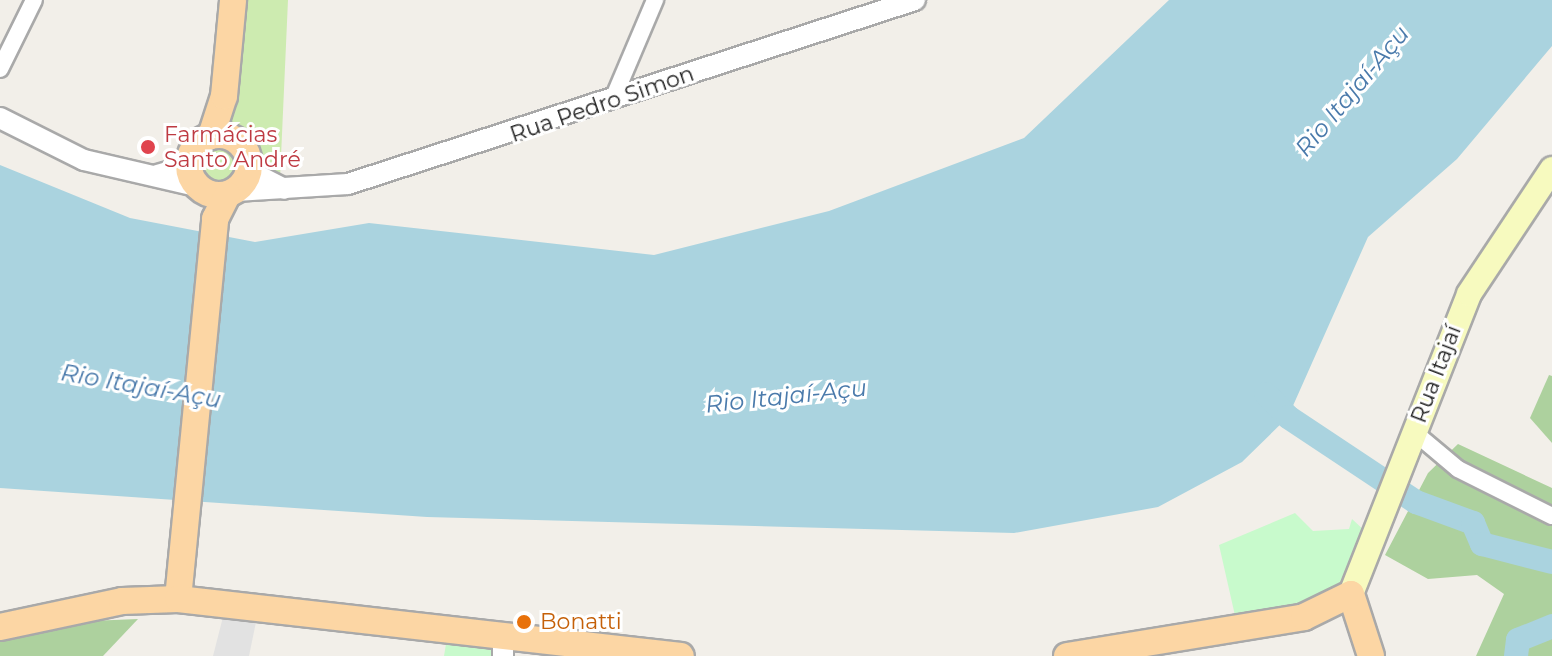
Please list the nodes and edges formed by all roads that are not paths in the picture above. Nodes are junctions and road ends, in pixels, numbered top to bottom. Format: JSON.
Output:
{"nodes":[{"id":1,"x":34,"y":0,"type":"edge"},
{"id":2,"x":233,"y":0,"type":"edge"},
{"id":3,"x":655,"y":0,"type":"edge"},
{"id":4,"x":915,"y":0,"type":"edge"},
{"id":5,"x":0,"y":69,"type":"edge"},
{"id":6,"x":613,"y":99,"type":"junction"},
{"id":7,"x":0,"y":118,"type":"edge"},
{"id":8,"x":222,"y":137,"type":"junction"},
{"id":9,"x":1552,"y":169,"type":"edge"},
{"id":10,"x":217,"y":183,"type":"junction"},
{"id":11,"x":1412,"y":438,"type":"junction"},
{"id":12,"x":1552,"y":516,"type":"edge"},
{"id":13,"x":178,"y":599,"type":"junction"},
{"id":14,"x":1344,"y":600,"type":"junction"},
{"id":15,"x":0,"y":627,"type":"edge"},
{"id":16,"x":503,"y":648,"type":"edge"},
{"id":17,"x":1095,"y":654,"type":"edge"},
{"id":18,"x":681,"y":656,"type":"edge"},
{"id":19,"x":1067,"y":656,"type":"edge"},
{"id":20,"x":1371,"y":656,"type":"edge"}],
"edges":[{"from":1,"to":5,"type":"street"},
{"from":2,"to":8,"type":"main road"},
{"from":3,"to":6,"type":"street"},
{"from":4,"to":6,"type":"street","name":"Rua Pedro Simon"},
{"from":6,"to":10,"type":"street","name":"Rua Pedro Simon"},
{"from":7,"to":10,"type":"street","name":"Rua Pedro Simon"},
{"from":8,"to":10,"type":"main road"},
{"from":8,"to":10,"type":"main road"},
{"from":9,"to":11,"type":"main road","name":"Rua Itajaí"},
{"from":10,"to":13,"type":"main road"},
{"from":11,"to":12,"type":"street"},
{"from":11,"to":14,"type":"main road","name":"Rua Itajaí"},
{"from":13,"to":15,"type":"main road"},
{"from":13,"to":16,"type":"main road"},
{"from":14,"to":17,"type":"main road"},
{"from":14,"to":20,"type":"main road"},
{"from":16,"to":18,"type":"main road"},
{"from":17,"to":19,"type":"main road"}]}
